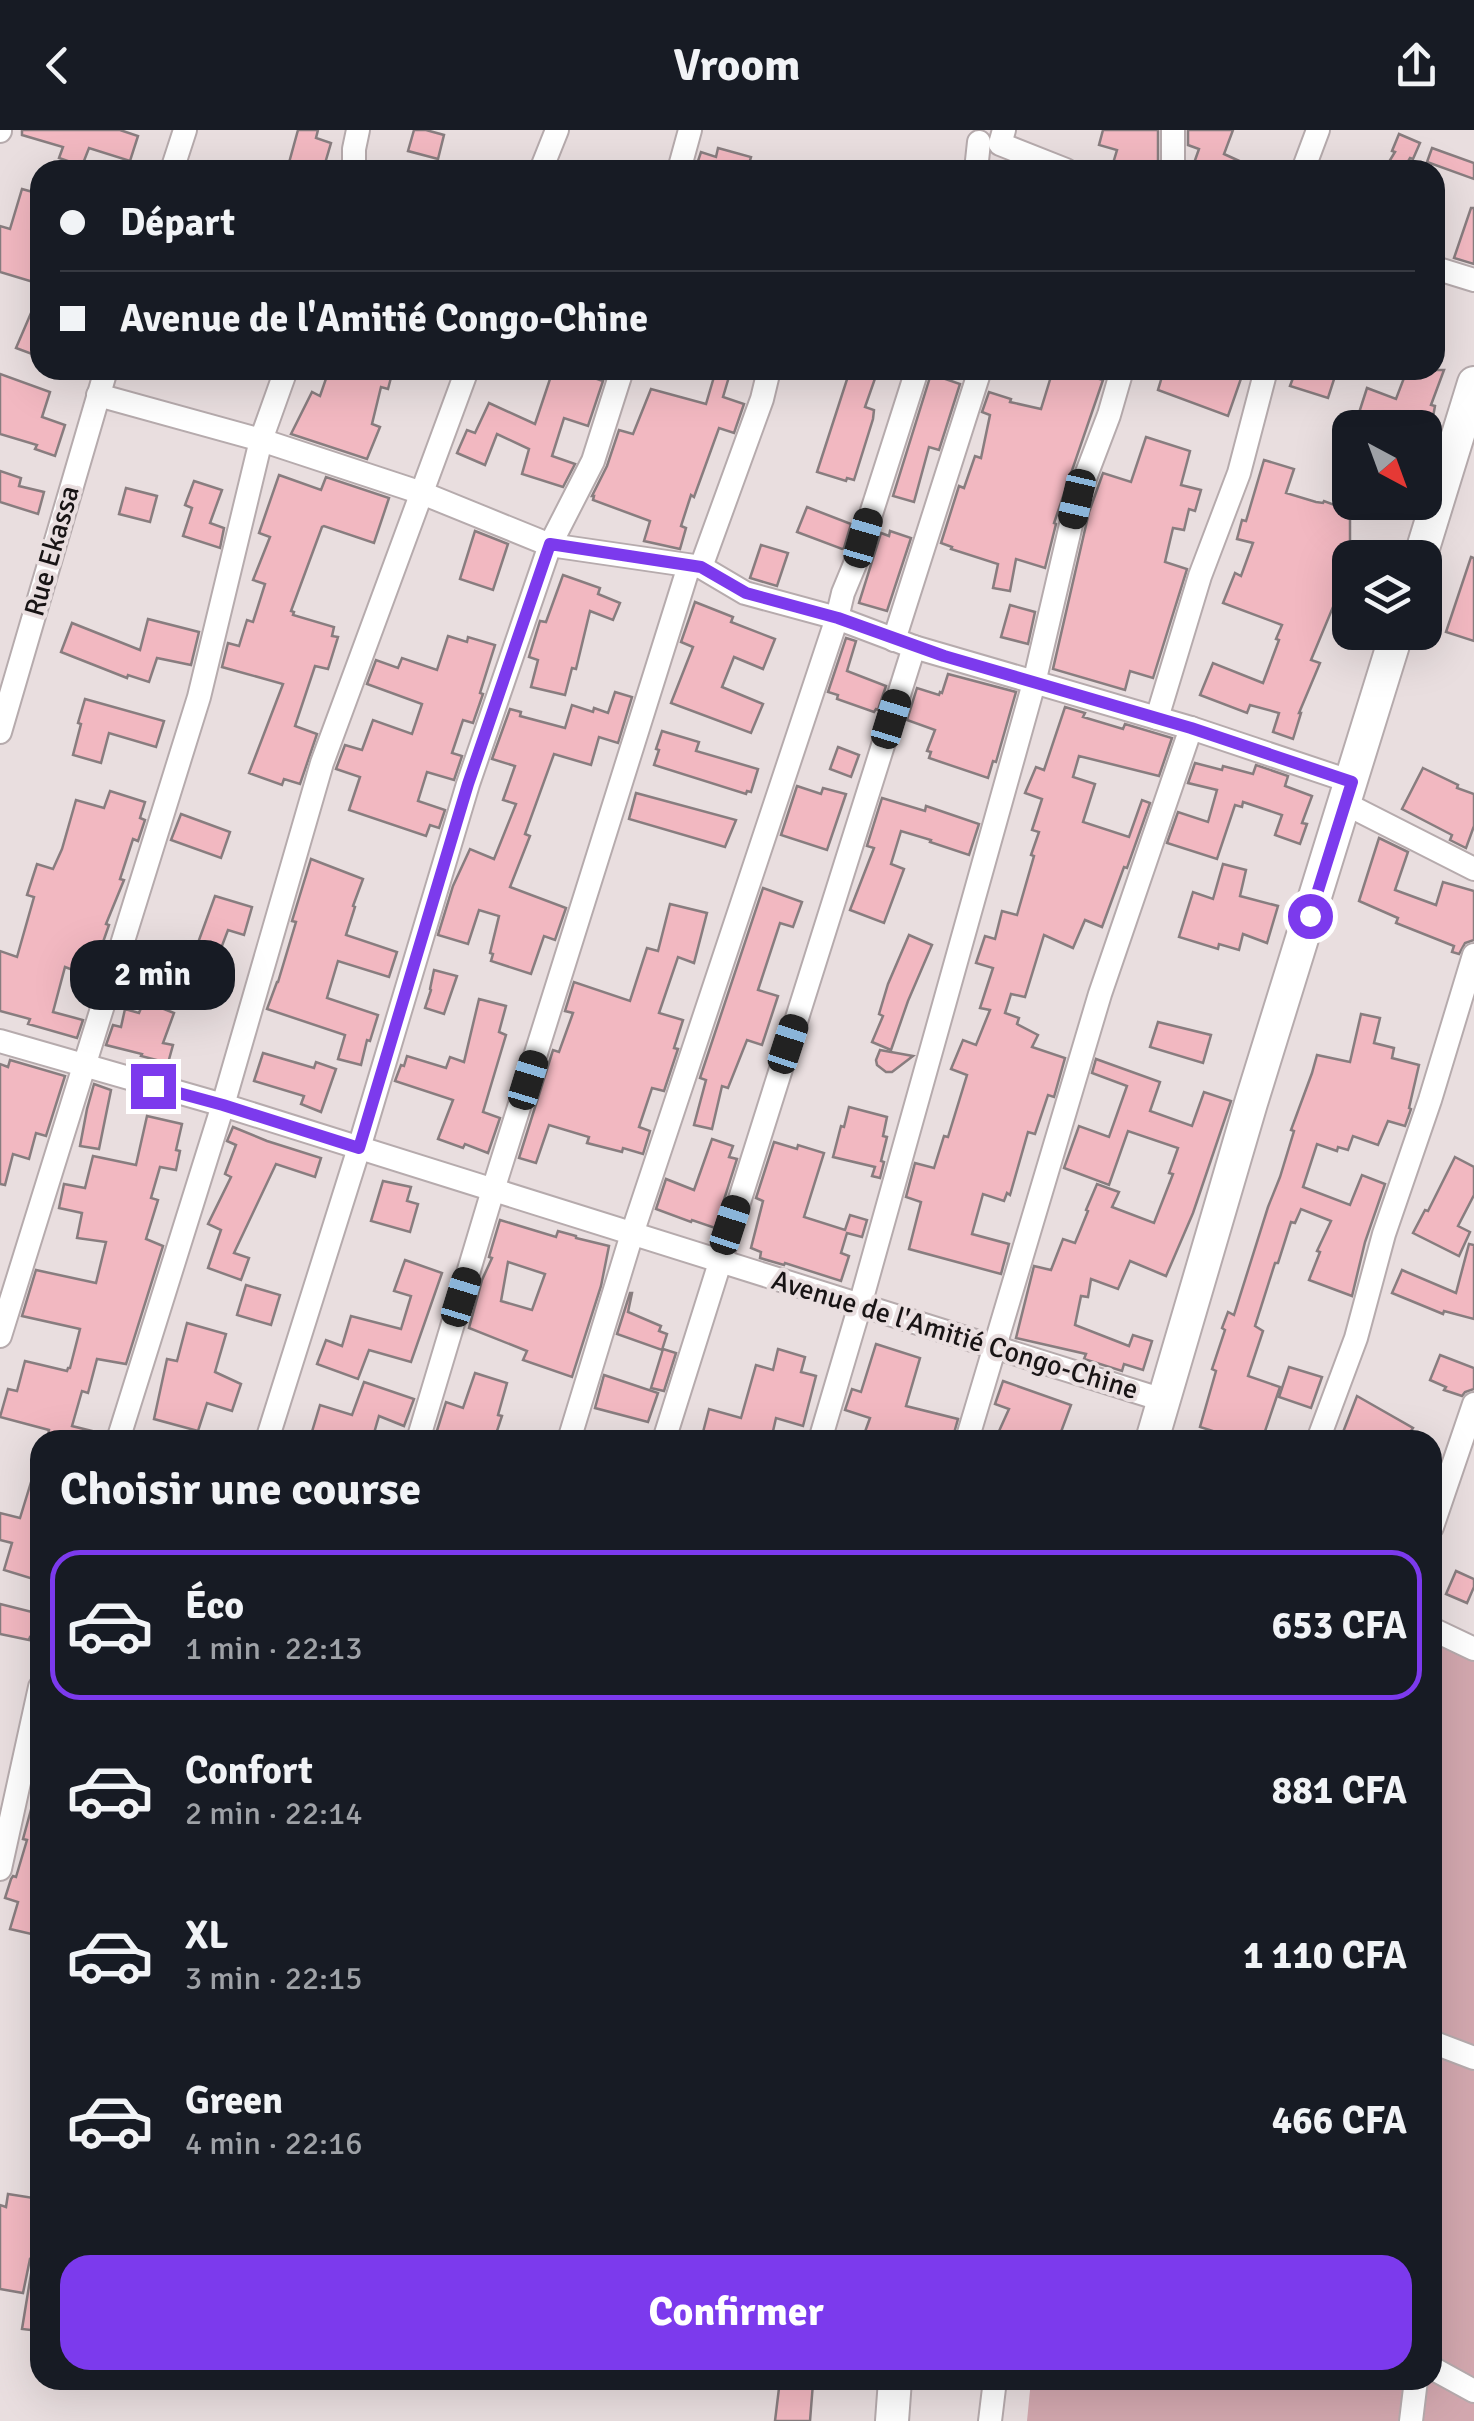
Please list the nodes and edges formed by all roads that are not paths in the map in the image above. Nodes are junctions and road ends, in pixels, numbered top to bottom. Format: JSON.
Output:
{"nodes":[{"id":1,"x":185,"y":130,"type":"edge"},
{"id":2,"x":358,"y":130,"type":"edge"},
{"id":3,"x":558,"y":130,"type":"edge"},
{"id":4,"x":690,"y":130,"type":"edge"},
{"id":5,"x":1004,"y":130,"type":"edge"},
{"id":6,"x":1174,"y":130,"type":"edge"},
{"id":7,"x":1318,"y":130,"type":"edge"},
{"id":8,"x":980,"y":142,"type":"dead end"},
{"id":9,"x":175,"y":160,"type":"edge"},
{"id":10,"x":354,"y":160,"type":"edge"},
{"id":11,"x":546,"y":160,"type":"edge"},
{"id":12,"x":682,"y":160,"type":"edge"},
{"id":13,"x":977,"y":160,"type":"edge"},
{"id":14,"x":1035,"y":160,"type":"edge"},
{"id":15,"x":1173,"y":160,"type":"edge"},
{"id":16,"x":1307,"y":160,"type":"edge"},
{"id":17,"x":1445,"y":271,"type":"edge"},
{"id":18,"x":1474,"y":280,"type":"edge"},
{"id":19,"x":103,"y":380,"type":"edge"},
{"id":20,"x":282,"y":380,"type":"edge"},
{"id":21,"x":463,"y":380,"type":"edge"},
{"id":22,"x":619,"y":380,"type":"edge"},
{"id":23,"x":767,"y":380,"type":"edge"},
{"id":24,"x":914,"y":380,"type":"edge"},
{"id":25,"x":977,"y":380,"type":"edge"},
{"id":26,"x":1119,"y":380,"type":"edge"},
{"id":27,"x":1264,"y":380,"type":"edge"},
{"id":28,"x":1474,"y":383,"type":"edge"},
{"id":29,"x":98,"y":395,"type":"junction"},
{"id":30,"x":261,"y":440,"type":"junction"},
{"id":31,"x":422,"y":493,"type":"junction"},
{"id":32,"x":1426,"y":540,"type":"edge"},
{"id":33,"x":550,"y":544,"type":"junction"},
{"id":34,"x":695,"y":567,"type":"junction"},
{"id":35,"x":838,"y":618,"type":"junction"},
{"id":36,"x":904,"y":643,"type":"junction"},
{"id":37,"x":1393,"y":650,"type":"edge"},
{"id":38,"x":1034,"y":683,"type":"junction"},
{"id":39,"x":1157,"y":718,"type":"junction"},
{"id":40,"x":1191,"y":728,"type":"junction"},
{"id":41,"x":0,"y":732,"type":"edge"},
{"id":42,"x":1349,"y":793,"type":"junction"},
{"id":43,"x":1474,"y":869,"type":"edge"},
{"id":44,"x":1474,"y":954,"type":"edge"},
{"id":45,"x":0,"y":1041,"type":"edge"},
{"id":46,"x":84,"y":1067,"type":"junction"},
{"id":47,"x":223,"y":1105,"type":"junction"},
{"id":48,"x":359,"y":1148,"type":"junction"},
{"id":49,"x":494,"y":1190,"type":"junction"},
{"id":50,"x":632,"y":1234,"type":"junction"},
{"id":51,"x":719,"y":1261,"type":"junction"},
{"id":52,"x":860,"y":1305,"type":"junction"},
{"id":53,"x":0,"y":1336,"type":"edge"},
{"id":54,"x":996,"y":1348,"type":"junction"},
{"id":55,"x":1164,"y":1400,"type":"junction"},
{"id":56,"x":1474,"y":1404,"type":"edge"},
{"id":57,"x":121,"y":1430,"type":"edge"},
{"id":58,"x":270,"y":1430,"type":"edge"},
{"id":59,"x":421,"y":1430,"type":"edge"},
{"id":60,"x":571,"y":1430,"type":"edge"},
{"id":61,"x":667,"y":1430,"type":"edge"},
{"id":62,"x":823,"y":1430,"type":"edge"},
{"id":63,"x":970,"y":1430,"type":"edge"},
{"id":64,"x":1155,"y":1430,"type":"edge"},
{"id":65,"x":1322,"y":1430,"type":"edge"},
{"id":66,"x":1442,"y":1498,"type":"edge"},
{"id":67,"x":1442,"y":1634,"type":"edge"},
{"id":68,"x":1474,"y":1649,"type":"edge"},
{"id":69,"x":30,"y":1732,"type":"edge"},
{"id":70,"x":0,"y":1868,"type":"edge"},
{"id":71,"x":1442,"y":2046,"type":"edge"},
{"id":72,"x":1474,"y":2058,"type":"edge"},
{"id":73,"x":1442,"y":2373,"type":"edge"},
{"id":74,"x":894,"y":2390,"type":"edge"},
{"id":75,"x":994,"y":2390,"type":"edge"},
{"id":76,"x":1415,"y":2390,"type":"edge"},
{"id":77,"x":1474,"y":2391,"type":"edge"},
{"id":78,"x":892,"y":2421,"type":"edge"},
{"id":79,"x":990,"y":2421,"type":"edge"},
{"id":80,"x":1412,"y":2421,"type":"edge"}],
"edges":[{"from":1,"to":9,"type":"street"},
{"from":2,"to":10,"type":"street"},
{"from":3,"to":11,"type":"street"},
{"from":4,"to":12,"type":"street"},
{"from":5,"to":14,"type":"street"},
{"from":6,"to":15,"type":"street"},
{"from":7,"to":16,"type":"street"},
{"from":8,"to":13,"type":"street"},
{"from":17,"to":18,"type":"street"},
{"from":19,"to":29,"type":"street","name":"Rue Ekassa"},
{"from":20,"to":30,"type":"street"},
{"from":21,"to":31,"type":"street"},
{"from":22,"to":33,"type":"street"},
{"from":23,"to":34,"type":"street"},
{"from":24,"to":35,"type":"street"},
{"from":25,"to":36,"type":"street"},
{"from":26,"to":38,"type":"street"},
{"from":27,"to":39,"type":"street"},
{"from":28,"to":32,"type":"highway"},
{"from":29,"to":30,"type":"street"},
{"from":29,"to":41,"type":"street","name":"Rue Ekassa"},
{"from":30,"to":31,"type":"street"},
{"from":30,"to":46,"type":"street"},
{"from":31,"to":33,"type":"street"},
{"from":31,"to":47,"type":"street"},
{"from":33,"to":34,"type":"street"},
{"from":33,"to":48,"type":"street"},
{"from":34,"to":35,"type":"street"},
{"from":34,"to":49,"type":"street"},
{"from":35,"to":36,"type":"street"},
{"from":35,"to":50,"type":"street"},
{"from":36,"to":38,"type":"street"},
{"from":36,"to":51,"type":"street"},
{"from":37,"to":42,"type":"highway"},
{"from":38,"to":39,"type":"street"},
{"from":38,"to":52,"type":"street"},
{"from":39,"to":40,"type":"street"},
{"from":40,"to":42,"type":"street"},
{"from":40,"to":54,"type":"street"},
{"from":42,"to":43,"type":"street"},
{"from":42,"to":55,"type":"highway"},
{"from":44,"to":65,"type":"street"},
{"from":45,"to":46,"type":"street","name":"Avenue de l'Amitié Congo-Chine"},
{"from":46,"to":47,"type":"street","name":"Avenue de l'Amitié Congo-Chine"},
{"from":46,"to":53,"type":"street"},
{"from":47,"to":48,"type":"street","name":"Avenue de l'Amitié Congo-Chine"},
{"from":47,"to":57,"type":"street"},
{"from":48,"to":49,"type":"street","name":"Avenue de l'Amitié Congo-Chine"},
{"from":48,"to":58,"type":"street"},
{"from":49,"to":50,"type":"street","name":"Avenue de l'Amitié Congo-Chine"},
{"from":49,"to":59,"type":"street"},
{"from":50,"to":51,"type":"street","name":"Avenue de l'Amitié Congo-Chine"},
{"from":50,"to":60,"type":"street"},
{"from":51,"to":52,"type":"street","name":"Avenue de l'Amitié Congo-Chine"},
{"from":51,"to":61,"type":"street"},
{"from":52,"to":54,"type":"street","name":"Avenue de l'Amitié Congo-Chine"},
{"from":52,"to":62,"type":"street"},
{"from":54,"to":55,"type":"street","name":"Avenue de l'Amitié Congo-Chine"},
{"from":54,"to":63,"type":"street"},
{"from":55,"to":64,"type":"highway"},
{"from":56,"to":66,"type":"street"},
{"from":67,"to":68,"type":"street"},
{"from":69,"to":70,"type":"street"},
{"from":71,"to":72,"type":"street"},
{"from":73,"to":77,"type":"street"},
{"from":74,"to":78,"type":"highway"},
{"from":75,"to":79,"type":"street"},
{"from":76,"to":80,"type":"street"}]}
